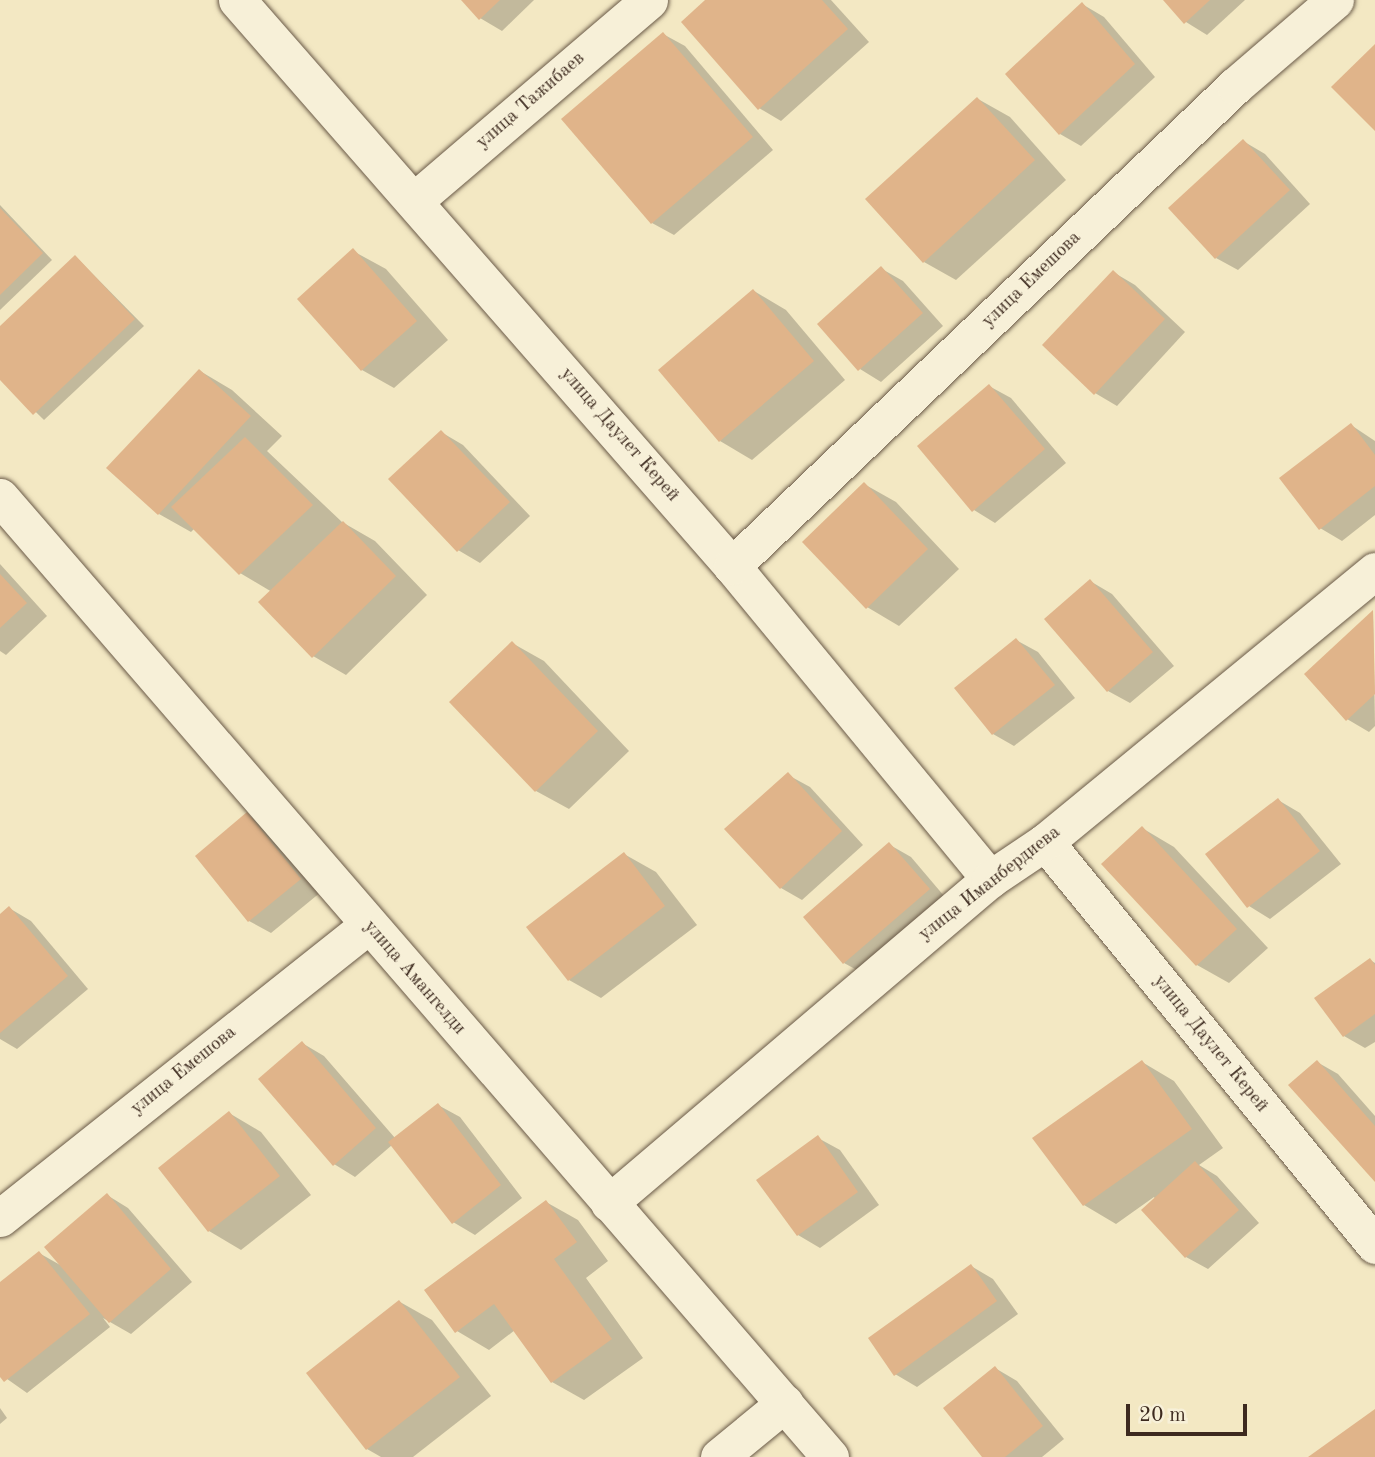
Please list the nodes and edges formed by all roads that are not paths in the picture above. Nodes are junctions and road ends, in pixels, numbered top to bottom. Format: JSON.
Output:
{"nodes":[{"id":1,"x":237,"y":0,"type":"edge"},
{"id":2,"x":649,"y":0,"type":"edge"},
{"id":3,"x":1335,"y":0,"type":"edge"},
{"id":4,"x":414,"y":201,"type":"junction"},
{"id":5,"x":0,"y":497,"type":"edge"},
{"id":6,"x":732,"y":566,"type":"junction"},
{"id":7,"x":1375,"y":571,"type":"edge"},
{"id":8,"x":1045,"y":842,"type":"junction"},
{"id":9,"x":990,"y":879,"type":"junction"},
{"id":10,"x":368,"y":925,"type":"junction"},
{"id":11,"x":609,"y":1203,"type":"junction"},
{"id":12,"x":0,"y":1218,"type":"edge"},
{"id":13,"x":1375,"y":1245,"type":"edge"},
{"id":14,"x":785,"y":1403,"type":"junction"},
{"id":15,"x":719,"y":1457,"type":"edge"},
{"id":16,"x":830,"y":1457,"type":"edge"}],
"edges":[{"from":1,"to":4,"type":"street","name":"улица Даулет Керей"},
{"from":2,"to":4,"type":"street","name":"улица Тажибаев"},
{"from":3,"to":6,"type":"street","name":"улица Емешова"},
{"from":4,"to":6,"type":"street","name":"улица Даулет Керей"},
{"from":5,"to":10,"type":"street","name":"улица Амангелди"},
{"from":6,"to":9,"type":"street","name":"улица Даулет Керей"},
{"from":7,"to":8,"type":"street","name":"улица Иманбердиева"},
{"from":8,"to":9,"type":"street","name":"улица Иманбердиева"},
{"from":8,"to":13,"type":"street","name":"улица Даулет Керей"},
{"from":9,"to":11,"type":"street","name":"улица Иманбердиева"},
{"from":10,"to":11,"type":"street","name":"улица Амангелди"},
{"from":10,"to":12,"type":"street","name":"улица Емешова"},
{"from":11,"to":14,"type":"street","name":"улица Амангелди"},
{"from":14,"to":15,"type":"street"},
{"from":14,"to":16,"type":"street","name":"улица Амангелди"}]}
